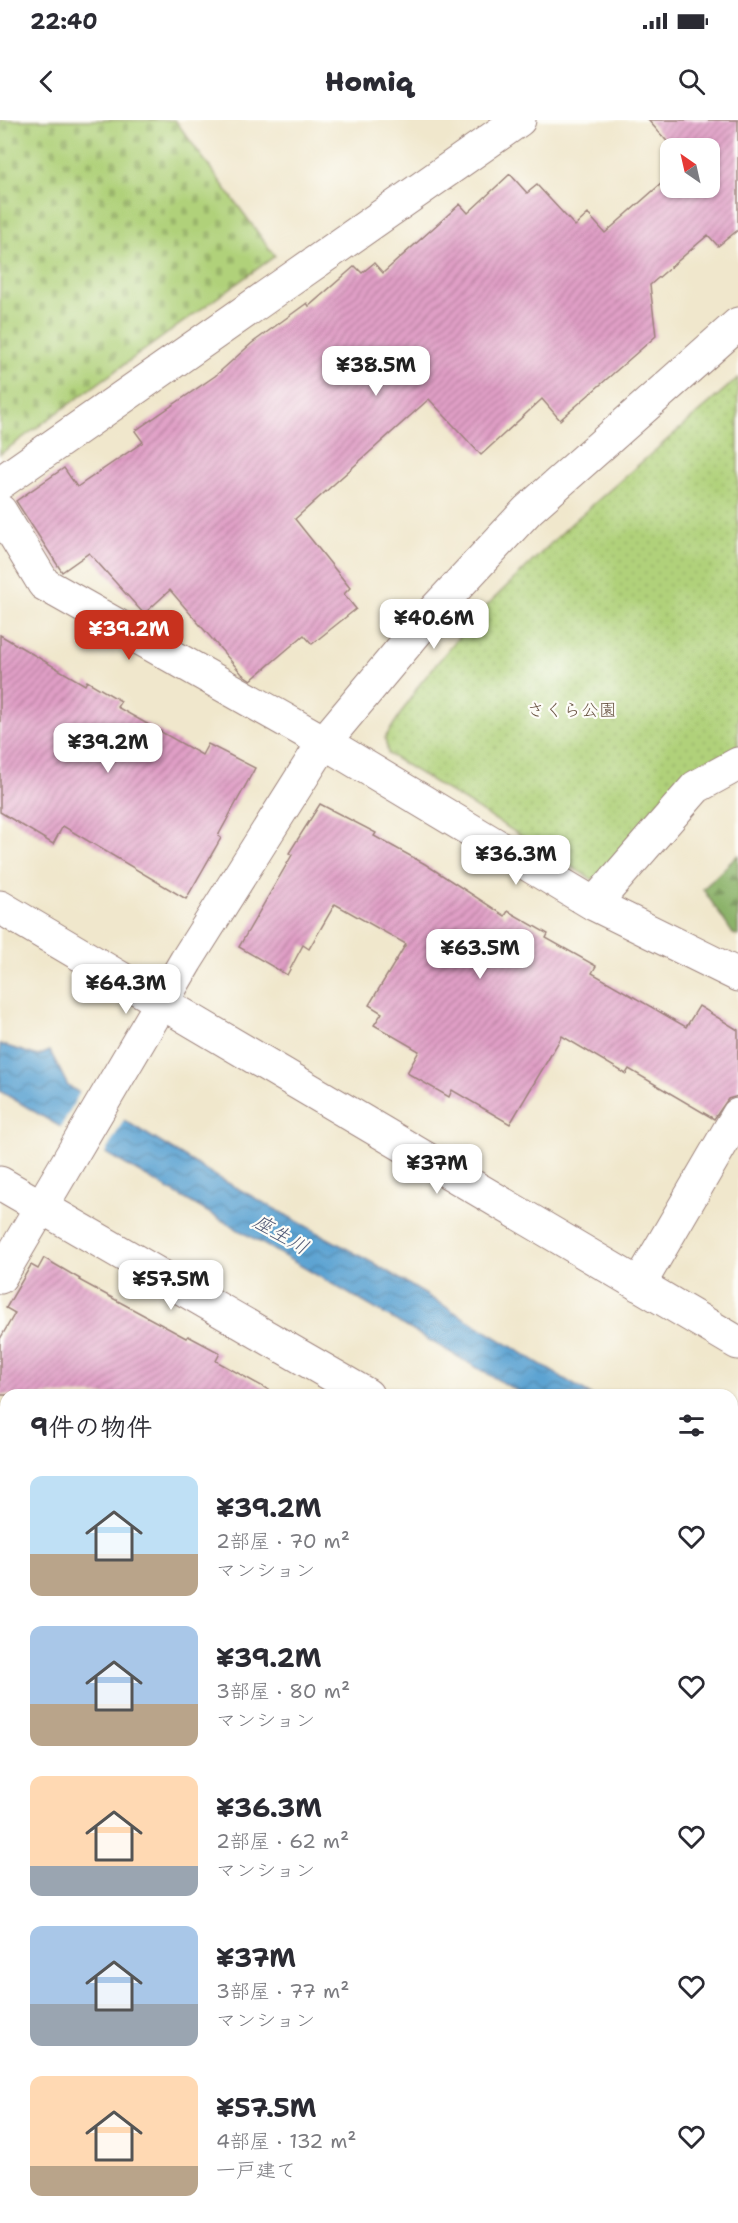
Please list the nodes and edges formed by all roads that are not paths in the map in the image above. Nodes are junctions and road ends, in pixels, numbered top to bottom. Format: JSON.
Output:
{"nodes":[{"id":1,"x":519,"y":120,"type":"edge"},
{"id":2,"x":738,"y":324,"type":"edge"},
{"id":3,"x":0,"y":483,"type":"edge"},
{"id":4,"x":0,"y":511,"type":"edge"},
{"id":5,"x":324,"y":742,"type":"junction"},
{"id":6,"x":738,"y":764,"type":"edge"},
{"id":7,"x":594,"y":903,"type":"junction"},
{"id":8,"x":0,"y":907,"type":"edge"},
{"id":9,"x":738,"y":975,"type":"edge"},
{"id":10,"x":162,"y":1004,"type":"junction"},
{"id":11,"x":738,"y":1115,"type":"edge"},
{"id":12,"x":0,"y":1183,"type":"edge"},
{"id":13,"x":41,"y":1206,"type":"junction"},
{"id":14,"x":0,"y":1277,"type":"edge"},
{"id":15,"x":639,"y":1285,"type":"junction"},
{"id":16,"x":738,"y":1343,"type":"edge"},
{"id":17,"x":357,"y":1389,"type":"edge"}],
"edges":[{"from":1,"to":3,"type":"street"},
{"from":2,"to":5,"type":"street"},
{"from":4,"to":5,"type":"street"},
{"from":5,"to":7,"type":"street"},
{"from":5,"to":10,"type":"street"},
{"from":6,"to":7,"type":"street"},
{"from":7,"to":9,"type":"street"},
{"from":8,"to":10,"type":"street"},
{"from":10,"to":13,"type":"street"},
{"from":10,"to":15,"type":"street"},
{"from":11,"to":15,"type":"street"},
{"from":12,"to":13,"type":"street"},
{"from":13,"to":14,"type":"street"},
{"from":13,"to":17,"type":"street"},
{"from":15,"to":16,"type":"street"}]}
